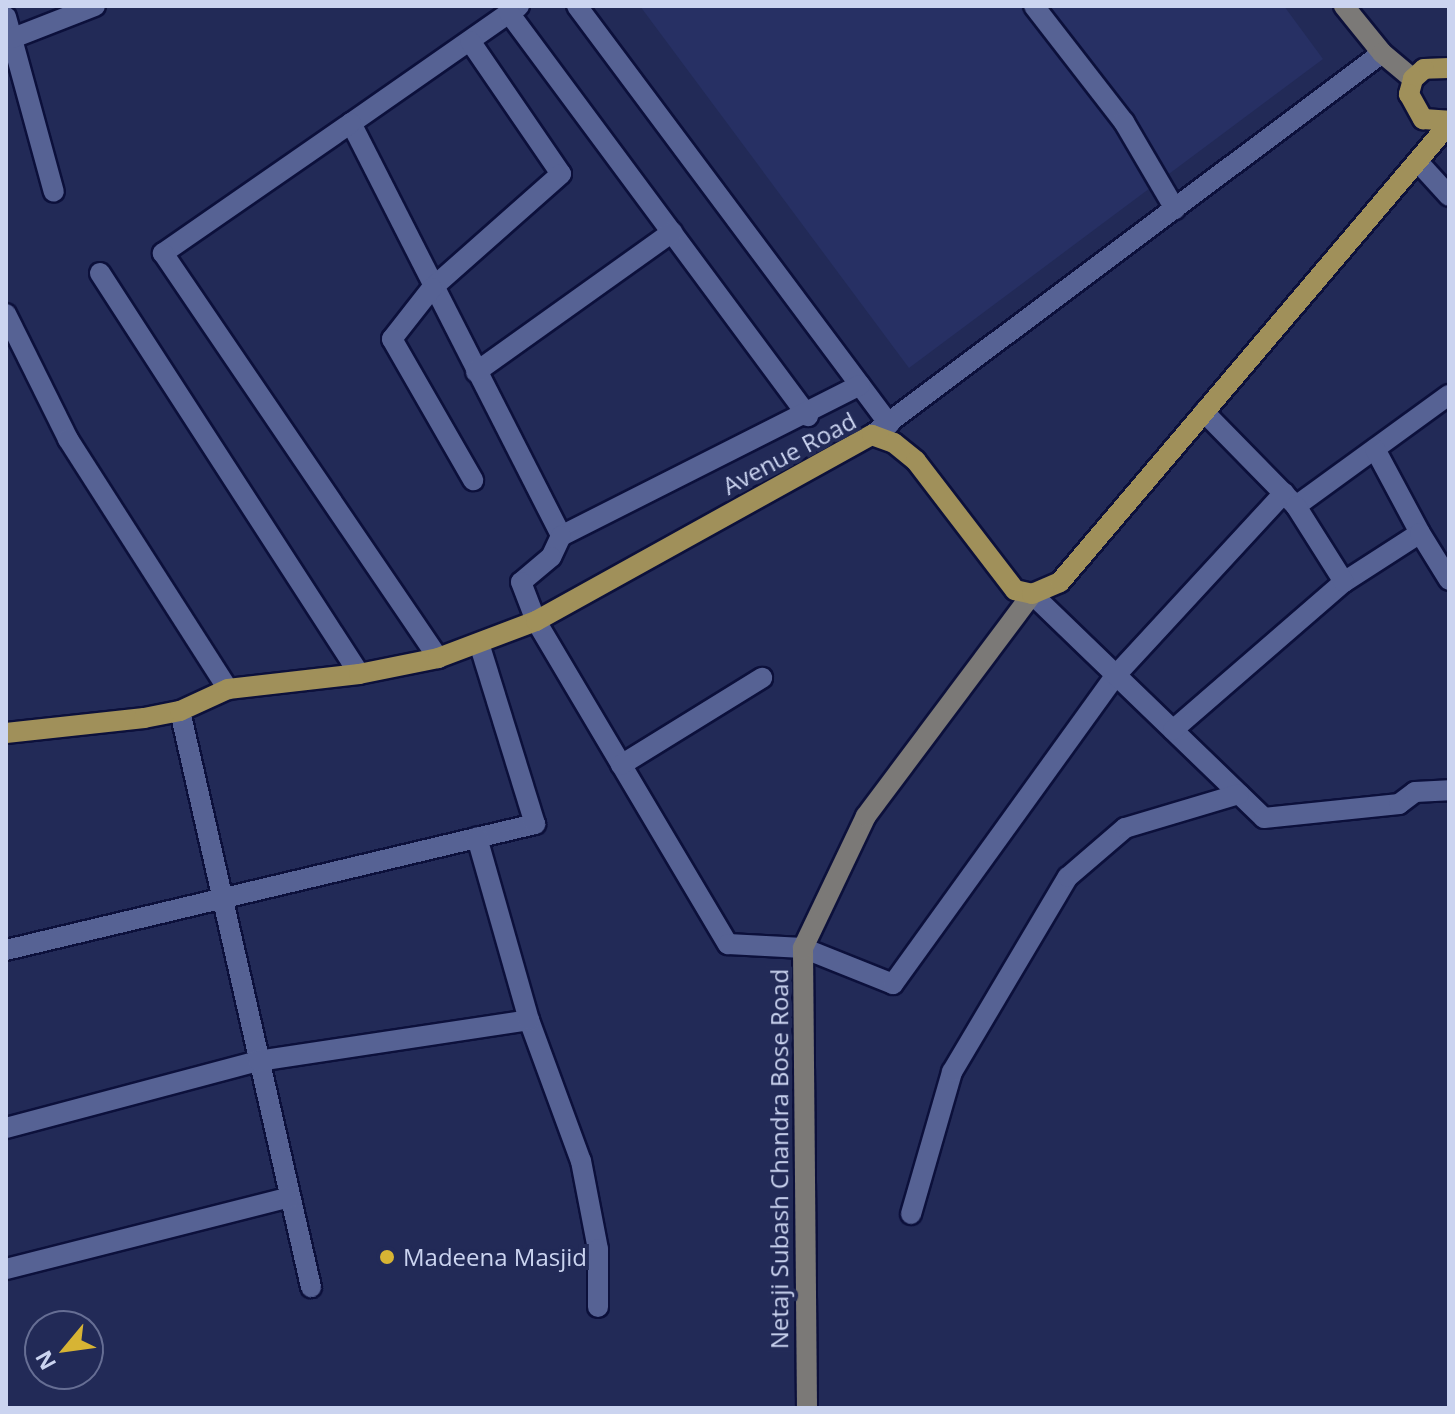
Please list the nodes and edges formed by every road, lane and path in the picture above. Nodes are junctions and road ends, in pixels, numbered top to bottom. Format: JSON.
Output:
{"nodes":[{"id":1,"x":95,"y":6,"type":"edge"},
{"id":2,"x":577,"y":6,"type":"edge"},
{"id":3,"x":1034,"y":6,"type":"edge"},
{"id":4,"x":1344,"y":6,"type":"edge"},
{"id":5,"x":514,"y":10,"type":"edge"},
{"id":6,"x":6,"y":17,"type":"edge"},
{"id":7,"x":13,"y":38,"type":"junction"},
{"id":8,"x":470,"y":41,"type":"junction"},
{"id":9,"x":1382,"y":53,"type":"junction"},
{"id":10,"x":1449,"y":68,"type":"edge"},
{"id":11,"x":1413,"y":79,"type":"junction"},
{"id":12,"x":351,"y":123,"type":"junction"},
{"id":13,"x":1449,"y":123,"type":"edge"},
{"id":14,"x":1418,"y":162,"type":"junction"},
{"id":15,"x":54,"y":192,"type":"dead end"},
{"id":16,"x":1449,"y":196,"type":"edge"},
{"id":17,"x":1175,"y":209,"type":"junction"},
{"id":18,"x":672,"y":232,"type":"junction"},
{"id":19,"x":100,"y":273,"type":"dead end"},
{"id":20,"x":432,"y":288,"type":"junction"},
{"id":21,"x":6,"y":314,"type":"edge"},
{"id":22,"x":476,"y":372,"type":"junction"},
{"id":23,"x":860,"y":385,"type":"junction"},
{"id":24,"x":1449,"y":395,"type":"edge"},
{"id":25,"x":1204,"y":412,"type":"junction"},
{"id":26,"x":808,"y":416,"type":"junction"},
{"id":27,"x":880,"y":430,"type":"junction"},
{"id":28,"x":1375,"y":449,"type":"junction"},
{"id":29,"x":473,"y":480,"type":"dead end"},
{"id":30,"x":1290,"y":500,"type":"junction"},
{"id":31,"x":1420,"y":533,"type":"junction"},
{"id":32,"x":561,"y":536,"type":"junction"},
{"id":33,"x":1449,"y":580,"type":"edge"},
{"id":34,"x":1344,"y":582,"type":"junction"},
{"id":35,"x":1032,"y":594,"type":"junction"},
{"id":36,"x":536,"y":621,"type":"junction"},
{"id":37,"x":479,"y":643,"type":"junction"},
{"id":38,"x":438,"y":658,"type":"junction"},
{"id":39,"x":359,"y":674,"type":"junction"},
{"id":40,"x":1116,"y":675,"type":"junction"},
{"id":41,"x":762,"y":678,"type":"dead end"},
{"id":42,"x":228,"y":689,"type":"junction"},
{"id":43,"x":180,"y":711,"type":"junction"},
{"id":44,"x":1173,"y":730,"type":"junction"},
{"id":45,"x":6,"y":733,"type":"edge"},
{"id":46,"x":621,"y":765,"type":"junction"},
{"id":47,"x":1449,"y":790,"type":"edge"},
{"id":48,"x":1239,"y":794,"type":"junction"},
{"id":49,"x":477,"y":837,"type":"junction"},
{"id":50,"x":220,"y":896,"type":"junction"},
{"id":51,"x":803,"y":948,"type":"junction"},
{"id":52,"x":6,"y":950,"type":"edge"},
{"id":53,"x":529,"y":1020,"type":"junction"},
{"id":54,"x":258,"y":1061,"type":"junction"},
{"id":55,"x":6,"y":1128,"type":"edge"},
{"id":56,"x":290,"y":1197,"type":"junction"},
{"id":57,"x":911,"y":1214,"type":"dead end"},
{"id":58,"x":6,"y":1269,"type":"edge"},
{"id":59,"x":311,"y":1287,"type":"dead end"},
{"id":60,"x":598,"y":1307,"type":"dead end"},
{"id":61,"x":807,"y":1408,"type":"edge"}],
"edges":[{"from":1,"to":7,"type":"street"},
{"from":2,"to":23,"type":"street"},
{"from":3,"to":17,"type":"street"},
{"from":4,"to":9,"type":"main road"},
{"from":5,"to":8,"type":"street"},
{"from":5,"to":18,"type":"street"},
{"from":6,"to":7,"type":"street"},
{"from":7,"to":15,"type":"street"},
{"from":8,"to":12,"type":"street"},
{"from":8,"to":20,"type":"street"},
{"from":9,"to":11,"type":"main road"},
{"from":9,"to":17,"type":"street"},
{"from":10,"to":11,"type":"main road"},
{"from":11,"to":13,"type":"main road"},
{"from":12,"to":20,"type":"street"},
{"from":12,"to":38,"type":"street"},
{"from":13,"to":14,"type":"main road"},
{"from":14,"to":16,"type":"street"},
{"from":14,"to":25,"type":"main road"},
{"from":17,"to":27,"type":"street"},
{"from":18,"to":22,"type":"street"},
{"from":18,"to":26,"type":"street"},
{"from":19,"to":39,"type":"street"},
{"from":20,"to":22,"type":"street"},
{"from":20,"to":29,"type":"street"},
{"from":21,"to":42,"type":"street"},
{"from":22,"to":32,"type":"street"},
{"from":23,"to":26,"type":"street"},
{"from":23,"to":27,"type":"street"},
{"from":24,"to":28,"type":"street"},
{"from":25,"to":30,"type":"street"},
{"from":25,"to":35,"type":"main road"},
{"from":26,"to":32,"type":"street"},
{"from":27,"to":35,"type":"main road","name":"Avenue Road"},
{"from":27,"to":36,"type":"main road","name":"Avenue Road"},
{"from":28,"to":30,"type":"street"},
{"from":28,"to":31,"type":"street"},
{"from":30,"to":34,"type":"street"},
{"from":30,"to":40,"type":"street"},
{"from":31,"to":33,"type":"street"},
{"from":31,"to":34,"type":"street"},
{"from":32,"to":36,"type":"street"},
{"from":34,"to":44,"type":"street"},
{"from":35,"to":40,"type":"street"},
{"from":35,"to":51,"type":"main road","name":"Netaji Subash Chandra Bose Road"},
{"from":36,"to":37,"type":"main road","name":"Avenue Road"},
{"from":36,"to":46,"type":"street"},
{"from":37,"to":38,"type":"main road","name":"Avenue Road"},
{"from":37,"to":49,"type":"street"},
{"from":38,"to":39,"type":"main road","name":"Avenue Road"},
{"from":39,"to":42,"type":"main road","name":"Avenue Road"},
{"from":40,"to":44,"type":"street"},
{"from":40,"to":51,"type":"street"},
{"from":41,"to":46,"type":"street"},
{"from":42,"to":43,"type":"main road","name":"Avenue Road"},
{"from":43,"to":45,"type":"main road","name":"Avenue Road"},
{"from":43,"to":50,"type":"street"},
{"from":44,"to":48,"type":"street"},
{"from":46,"to":51,"type":"street"},
{"from":47,"to":48,"type":"street"},
{"from":48,"to":57,"type":"street"},
{"from":49,"to":50,"type":"street"},
{"from":49,"to":53,"type":"street"},
{"from":50,"to":52,"type":"street"},
{"from":50,"to":54,"type":"street"},
{"from":51,"to":61,"type":"main road","name":"Netaji Subash Chandra Bose Road"},
{"from":53,"to":54,"type":"street"},
{"from":53,"to":60,"type":"street"},
{"from":54,"to":55,"type":"street"},
{"from":54,"to":56,"type":"street"},
{"from":56,"to":58,"type":"street"},
{"from":56,"to":59,"type":"street"}]}
